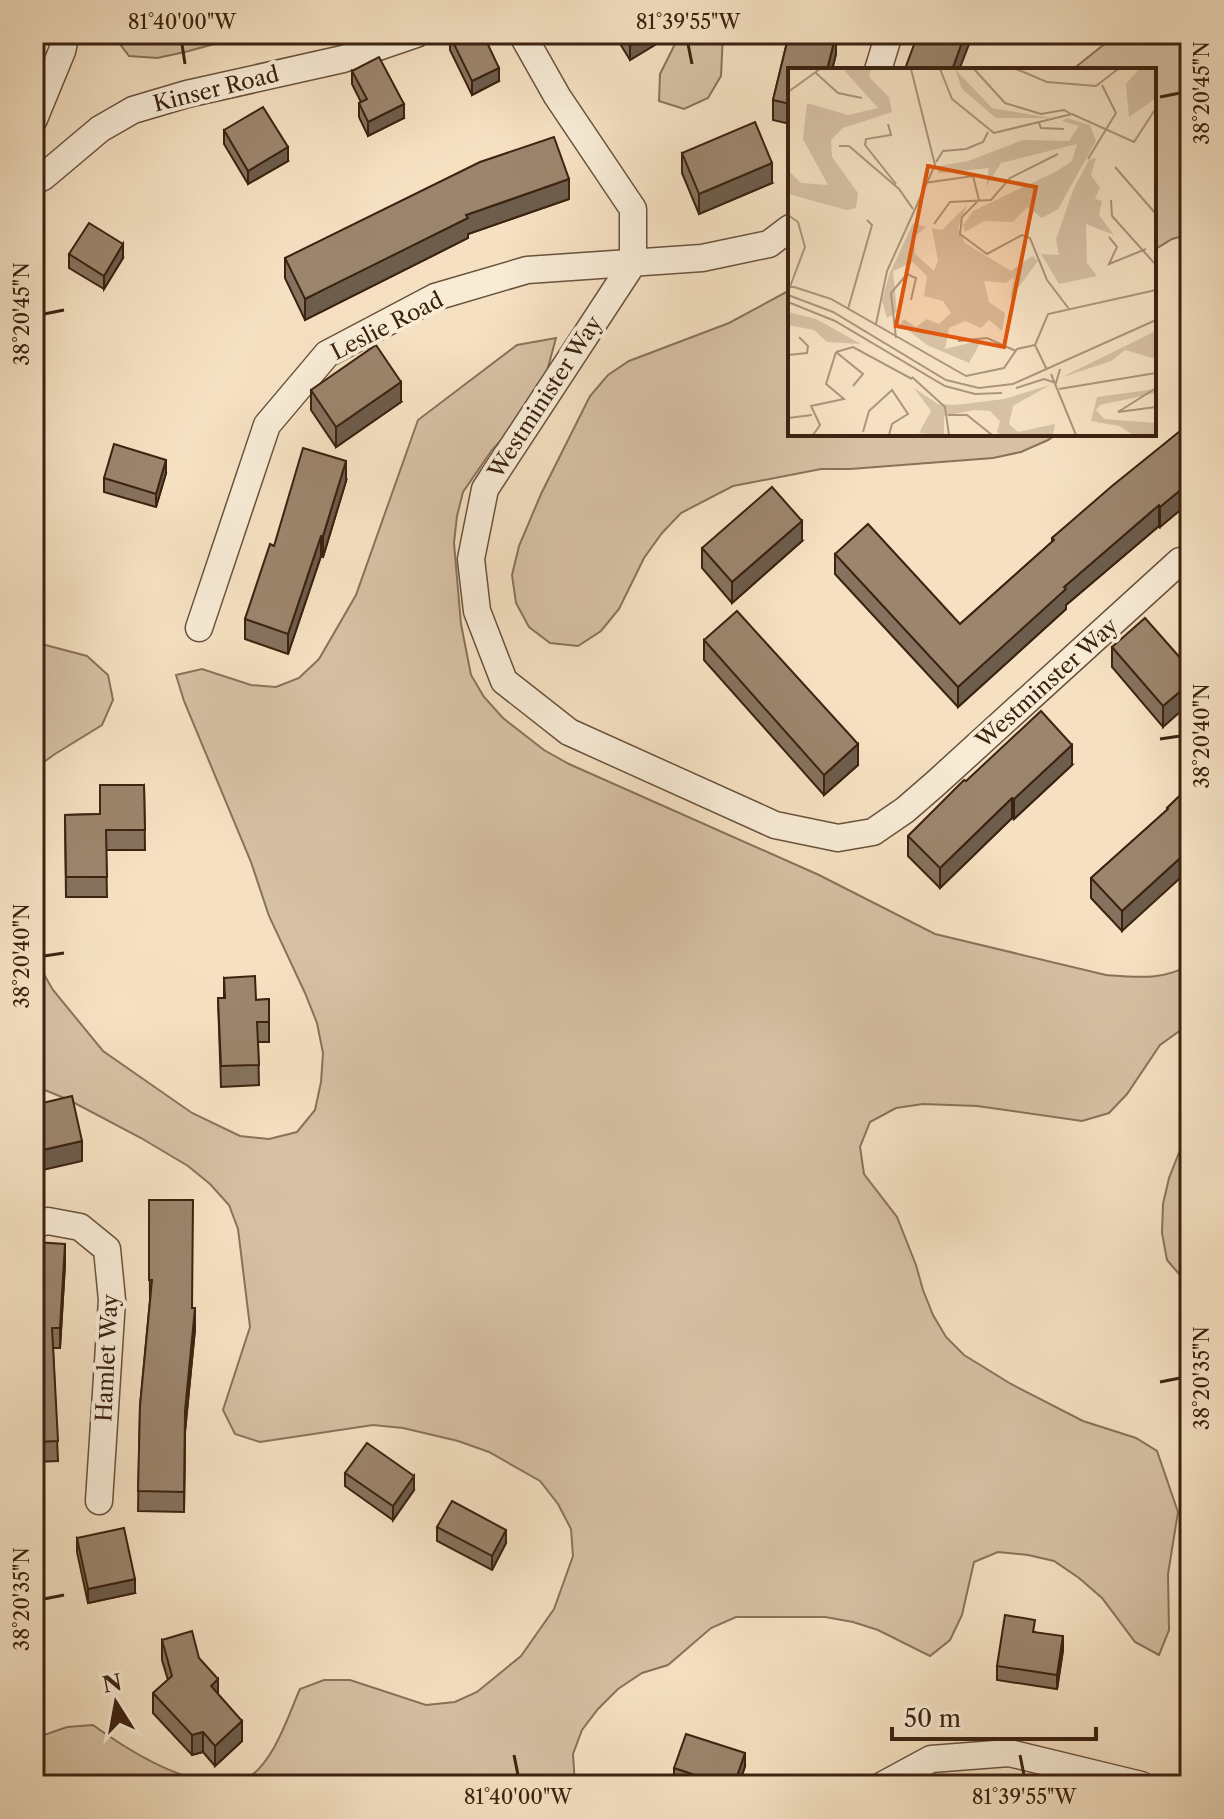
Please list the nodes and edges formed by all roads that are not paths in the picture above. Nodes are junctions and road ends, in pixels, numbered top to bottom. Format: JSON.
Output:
{"nodes":[{"id":1,"x":66,"y":34,"type":"edge"},
{"id":2,"x":416,"y":34,"type":"edge"},
{"id":3,"x":522,"y":34,"type":"edge"},
{"id":4,"x":889,"y":34,"type":"edge"},
{"id":5,"x":879,"y":68,"type":"edge"},
{"id":6,"x":34,"y":119,"type":"edge"},
{"id":7,"x":34,"y":181,"type":"edge"},
{"id":8,"x":788,"y":230,"type":"edge"},
{"id":9,"x":633,"y":263,"type":"junction"},
{"id":10,"x":1190,"y":560,"type":"edge"},
{"id":11,"x":199,"y":628,"type":"dead end"},
{"id":12,"x":905,"y":810,"type":"joint"},
{"id":13,"x":34,"y":1224,"type":"edge"},
{"id":14,"x":99,"y":1501,"type":"dead end"},
{"id":15,"x":883,"y":1785,"type":"edge"},
{"id":16,"x":1141,"y":1785,"type":"edge"}],
"edges":[{"from":1,"to":6,"type":"street"},
{"from":2,"to":7,"type":"street","name":"Kinser Road"},
{"from":3,"to":9,"type":"street"},
{"from":4,"to":5,"type":"street"},
{"from":8,"to":9,"type":"street","name":"Leslie Road"},
{"from":9,"to":11,"type":"street","name":"Leslie Road"},
{"from":9,"to":12,"type":"street","name":"Westminister Way"},
{"from":10,"to":12,"type":"street","name":"Westminster Way"},
{"from":13,"to":14,"type":"street","name":"Hamlet Way"},
{"from":15,"to":16,"type":"street"}]}
